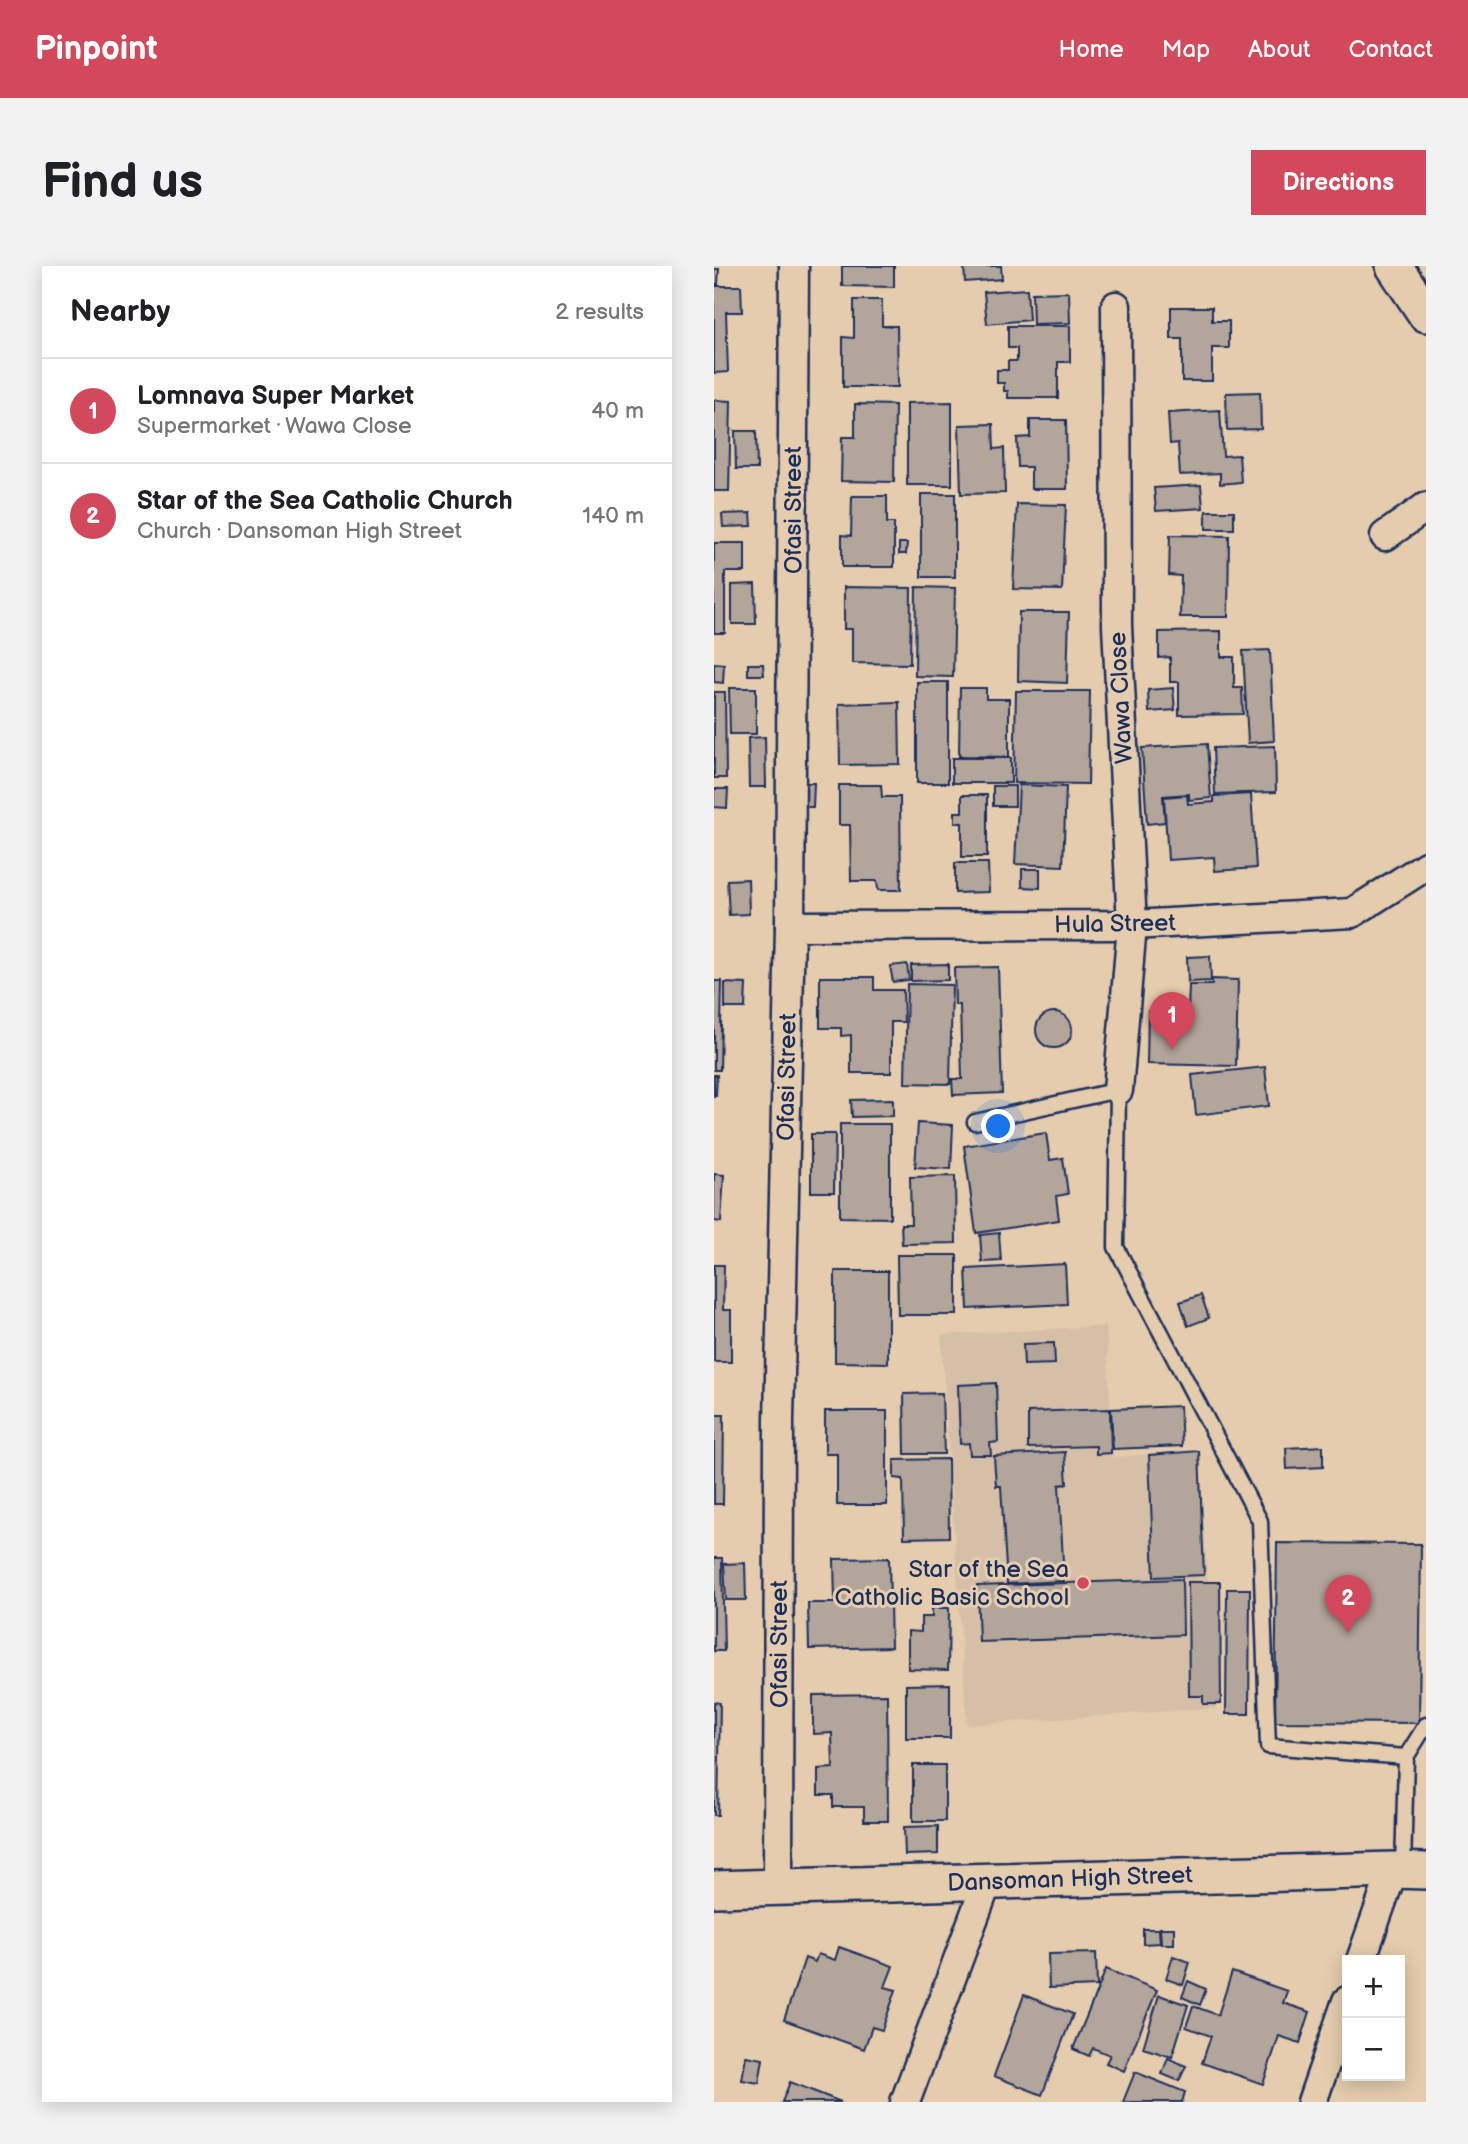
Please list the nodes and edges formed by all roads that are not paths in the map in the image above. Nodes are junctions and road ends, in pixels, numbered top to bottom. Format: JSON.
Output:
{"nodes":[{"id":1,"x":794,"y":266,"type":"edge"},
{"id":2,"x":1394,"y":266,"type":"edge"},
{"id":3,"x":1116,"y":306,"type":"dead end"},
{"id":4,"x":1426,"y":314,"type":"edge"},
{"id":5,"x":1426,"y":507,"type":"edge"},
{"id":6,"x":1385,"y":536,"type":"dead end"},
{"id":7,"x":1426,"y":866,"type":"edge"},
{"id":8,"x":1132,"y":925,"type":"junction"},
{"id":9,"x":790,"y":926,"type":"junction"},
{"id":10,"x":1118,"y":1090,"type":"junction"},
{"id":11,"x":975,"y":1122,"type":"dead end"},
{"id":12,"x":1426,"y":1725,"type":"edge"},
{"id":13,"x":1406,"y":1757,"type":"junction"},
{"id":14,"x":1407,"y":1870,"type":"edge"},
{"id":15,"x":987,"y":1882,"type":"junction"},
{"id":16,"x":779,"y":1887,"type":"junction"},
{"id":17,"x":714,"y":1889,"type":"edge"},
{"id":18,"x":1364,"y":1955,"type":"edge"},
{"id":19,"x":1342,"y":2015,"type":"edge"},
{"id":20,"x":905,"y":2102,"type":"edge"},
{"id":21,"x":1312,"y":2102,"type":"edge"}],
"edges":[{"from":1,"to":9,"type":"street","name":"Ofasi Street"},
{"from":2,"to":4,"type":"street"},
{"from":3,"to":8,"type":"street","name":"Wawa Close"},
{"from":5,"to":6,"type":"street"},
{"from":7,"to":8,"type":"street","name":"Hula Street"},
{"from":8,"to":9,"type":"street","name":"Hula Street"},
{"from":8,"to":10,"type":"street","name":"Wawa Close"},
{"from":9,"to":16,"type":"street","name":"Ofasi Street"},
{"from":10,"to":11,"type":"lane"},
{"from":10,"to":13,"type":"lane"},
{"from":12,"to":13,"type":"lane"},
{"from":13,"to":14,"type":"lane"},
{"from":14,"to":15,"type":"street","name":"Dansoman High Street"},
{"from":14,"to":18,"type":"street"},
{"from":15,"to":16,"type":"street","name":"Dansoman High Street"},
{"from":15,"to":20,"type":"street"},
{"from":16,"to":17,"type":"street","name":"Dansoman High Street"},
{"from":19,"to":21,"type":"street"}]}
